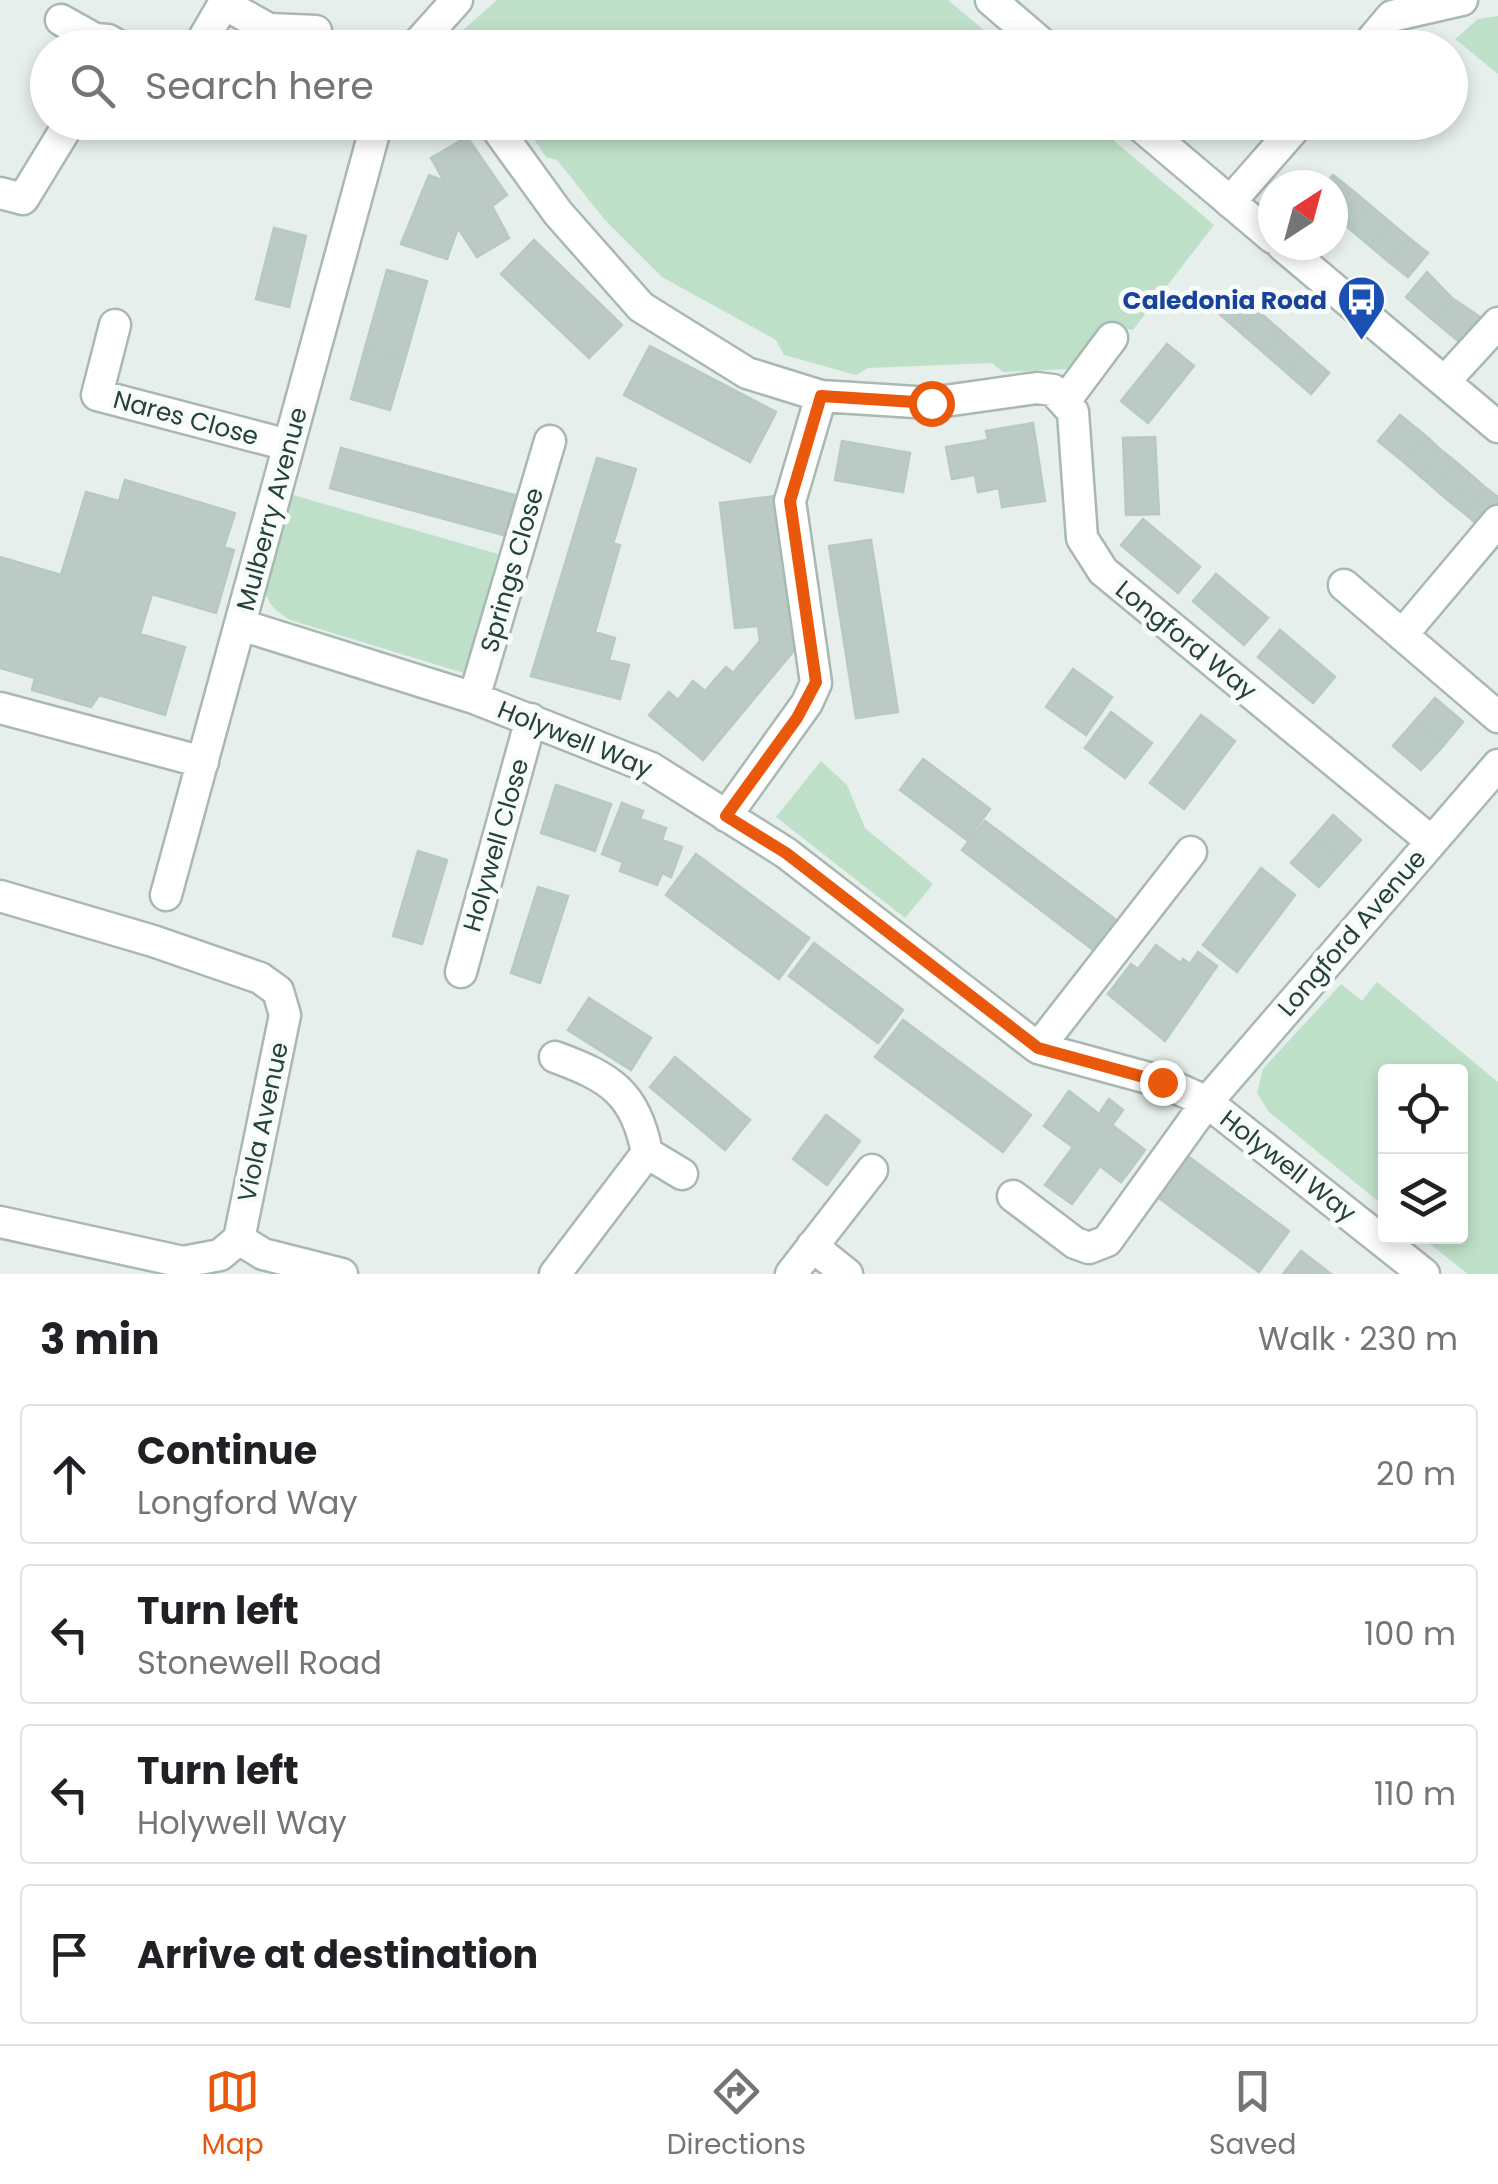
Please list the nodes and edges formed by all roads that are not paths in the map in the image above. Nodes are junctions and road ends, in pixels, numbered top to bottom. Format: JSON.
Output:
{"nodes":[{"id":1,"x":458,"y":0,"type":"edge"},
{"id":2,"x":991,"y":0,"type":"edge"},
{"id":3,"x":1462,"y":0,"type":"edge"},
{"id":4,"x":225,"y":2,"type":"edge"},
{"id":5,"x":61,"y":20,"type":"dead end"},
{"id":6,"x":79,"y":30,"type":"edge"},
{"id":7,"x":209,"y":30,"type":"edge"},
{"id":8,"x":292,"y":30,"type":"edge"},
{"id":9,"x":433,"y":30,"type":"edge"},
{"id":10,"x":1027,"y":30,"type":"edge"},
{"id":11,"x":1380,"y":30,"type":"edge"},
{"id":12,"x":59,"y":140,"type":"edge"},
{"id":13,"x":371,"y":140,"type":"edge"},
{"id":14,"x":505,"y":140,"type":"edge"},
{"id":15,"x":1157,"y":140,"type":"edge"},
{"id":16,"x":1284,"y":140,"type":"edge"},
{"id":17,"x":0,"y":193,"type":"edge"},
{"id":18,"x":1230,"y":202,"type":"junction"},
{"id":19,"x":1258,"y":225,"type":"edge"},
{"id":20,"x":1300,"y":260,"type":"edge"},
{"id":21,"x":1498,"y":324,"type":"edge"},
{"id":22,"x":115,"y":325,"type":"dead end"},
{"id":23,"x":1112,"y":338,"type":"dead end"},
{"id":24,"x":1443,"y":379,"type":"junction"},
{"id":25,"x":821,"y":396,"type":"junction"},
{"id":26,"x":1066,"y":400,"type":"junction"},
{"id":27,"x":1498,"y":426,"type":"edge"},
{"id":28,"x":550,"y":442,"type":"dead end"},
{"id":29,"x":288,"y":445,"type":"junction"},
{"id":30,"x":1498,"y":521,"type":"edge"},
{"id":31,"x":1344,"y":585,"type":"dead end"},
{"id":32,"x":241,"y":625,"type":"junction"},
{"id":33,"x":1402,"y":635,"type":"junction"},
{"id":34,"x":474,"y":698,"type":"junction"},
{"id":35,"x":0,"y":708,"type":"edge"},
{"id":36,"x":1498,"y":717,"type":"edge"},
{"id":37,"x":531,"y":719,"type":"junction"},
{"id":38,"x":203,"y":762,"type":"junction"},
{"id":39,"x":1498,"y":765,"type":"edge"},
{"id":40,"x":726,"y":816,"type":"junction"},
{"id":41,"x":1431,"y":841,"type":"junction"},
{"id":42,"x":1192,"y":852,"type":"dead end"},
{"id":43,"x":166,"y":895,"type":"dead end"},
{"id":44,"x":0,"y":896,"type":"edge"},
{"id":45,"x":460,"y":972,"type":"dead end"},
{"id":46,"x":1038,"y":1048,"type":"junction"},
{"id":47,"x":555,"y":1057,"type":"dead end"},
{"id":48,"x":1207,"y":1102,"type":"junction"},
{"id":49,"x":647,"y":1153,"type":"junction"},
{"id":50,"x":872,"y":1170,"type":"dead end"},
{"id":51,"x":682,"y":1174,"type":"dead end"},
{"id":52,"x":1013,"y":1196,"type":"dead end"},
{"id":53,"x":0,"y":1222,"type":"edge"},
{"id":54,"x":239,"y":1239,"type":"junction"},
{"id":55,"x":812,"y":1246,"type":"junction"},
{"id":56,"x":342,"y":1274,"type":"edge"},
{"id":57,"x":555,"y":1274,"type":"edge"},
{"id":58,"x":791,"y":1274,"type":"edge"},
{"id":59,"x":846,"y":1274,"type":"edge"},
{"id":60,"x":1424,"y":1274,"type":"edge"}],
"edges":[{"from":1,"to":9,"type":"street"},
{"from":2,"to":10,"type":"street"},
{"from":3,"to":11,"type":"street"},
{"from":4,"to":7,"type":"street"},
{"from":4,"to":8,"type":"street"},
{"from":5,"to":6,"type":"street"},
{"from":12,"to":17,"type":"street"},
{"from":13,"to":29,"type":"street","name":"Mulberry Avenue"},
{"from":14,"to":25,"type":"street"},
{"from":15,"to":18,"type":"street"},
{"from":16,"to":18,"type":"street"},
{"from":18,"to":19,"type":"street"},
{"from":20,"to":24,"type":"street"},
{"from":21,"to":24,"type":"street"},
{"from":22,"to":29,"type":"street","name":"Nares Close"},
{"from":23,"to":26,"type":"street"},
{"from":24,"to":27,"type":"street"},
{"from":25,"to":26,"type":"street"},
{"from":25,"to":40,"type":"street"},
{"from":26,"to":41,"type":"street","name":"Longford Way"},
{"from":28,"to":34,"type":"street","name":"Springs Close"},
{"from":29,"to":32,"type":"street","name":"Mulberry Avenue"},
{"from":30,"to":33,"type":"street"},
{"from":31,"to":33,"type":"street"},
{"from":32,"to":34,"type":"street","name":"Holywell Way"},
{"from":32,"to":38,"type":"street","name":"Mulberry Avenue"},
{"from":33,"to":36,"type":"street"},
{"from":34,"to":37,"type":"street","name":"Holywell Way"},
{"from":35,"to":38,"type":"street"},
{"from":37,"to":40,"type":"street","name":"Holywell Way"},
{"from":37,"to":45,"type":"street","name":"Holywell Close"},
{"from":38,"to":43,"type":"street","name":"Mulberry Avenue"},
{"from":39,"to":41,"type":"street","name":"Longford Avenue"},
{"from":40,"to":46,"type":"street","name":"Holywell Way"},
{"from":41,"to":48,"type":"street","name":"Longford Avenue"},
{"from":42,"to":46,"type":"street"},
{"from":44,"to":54,"type":"street","name":"Viola Avenue"},
{"from":46,"to":48,"type":"street","name":"Holywell Way"},
{"from":47,"to":49,"type":"street"},
{"from":48,"to":52,"type":"street","name":"Longford Avenue"},
{"from":48,"to":60,"type":"street","name":"Holywell Way"},
{"from":49,"to":51,"type":"street"},
{"from":49,"to":57,"type":"street"},
{"from":50,"to":55,"type":"street"},
{"from":53,"to":54,"type":"street"},
{"from":54,"to":56,"type":"street"},
{"from":55,"to":58,"type":"street"},
{"from":55,"to":59,"type":"street"}]}
